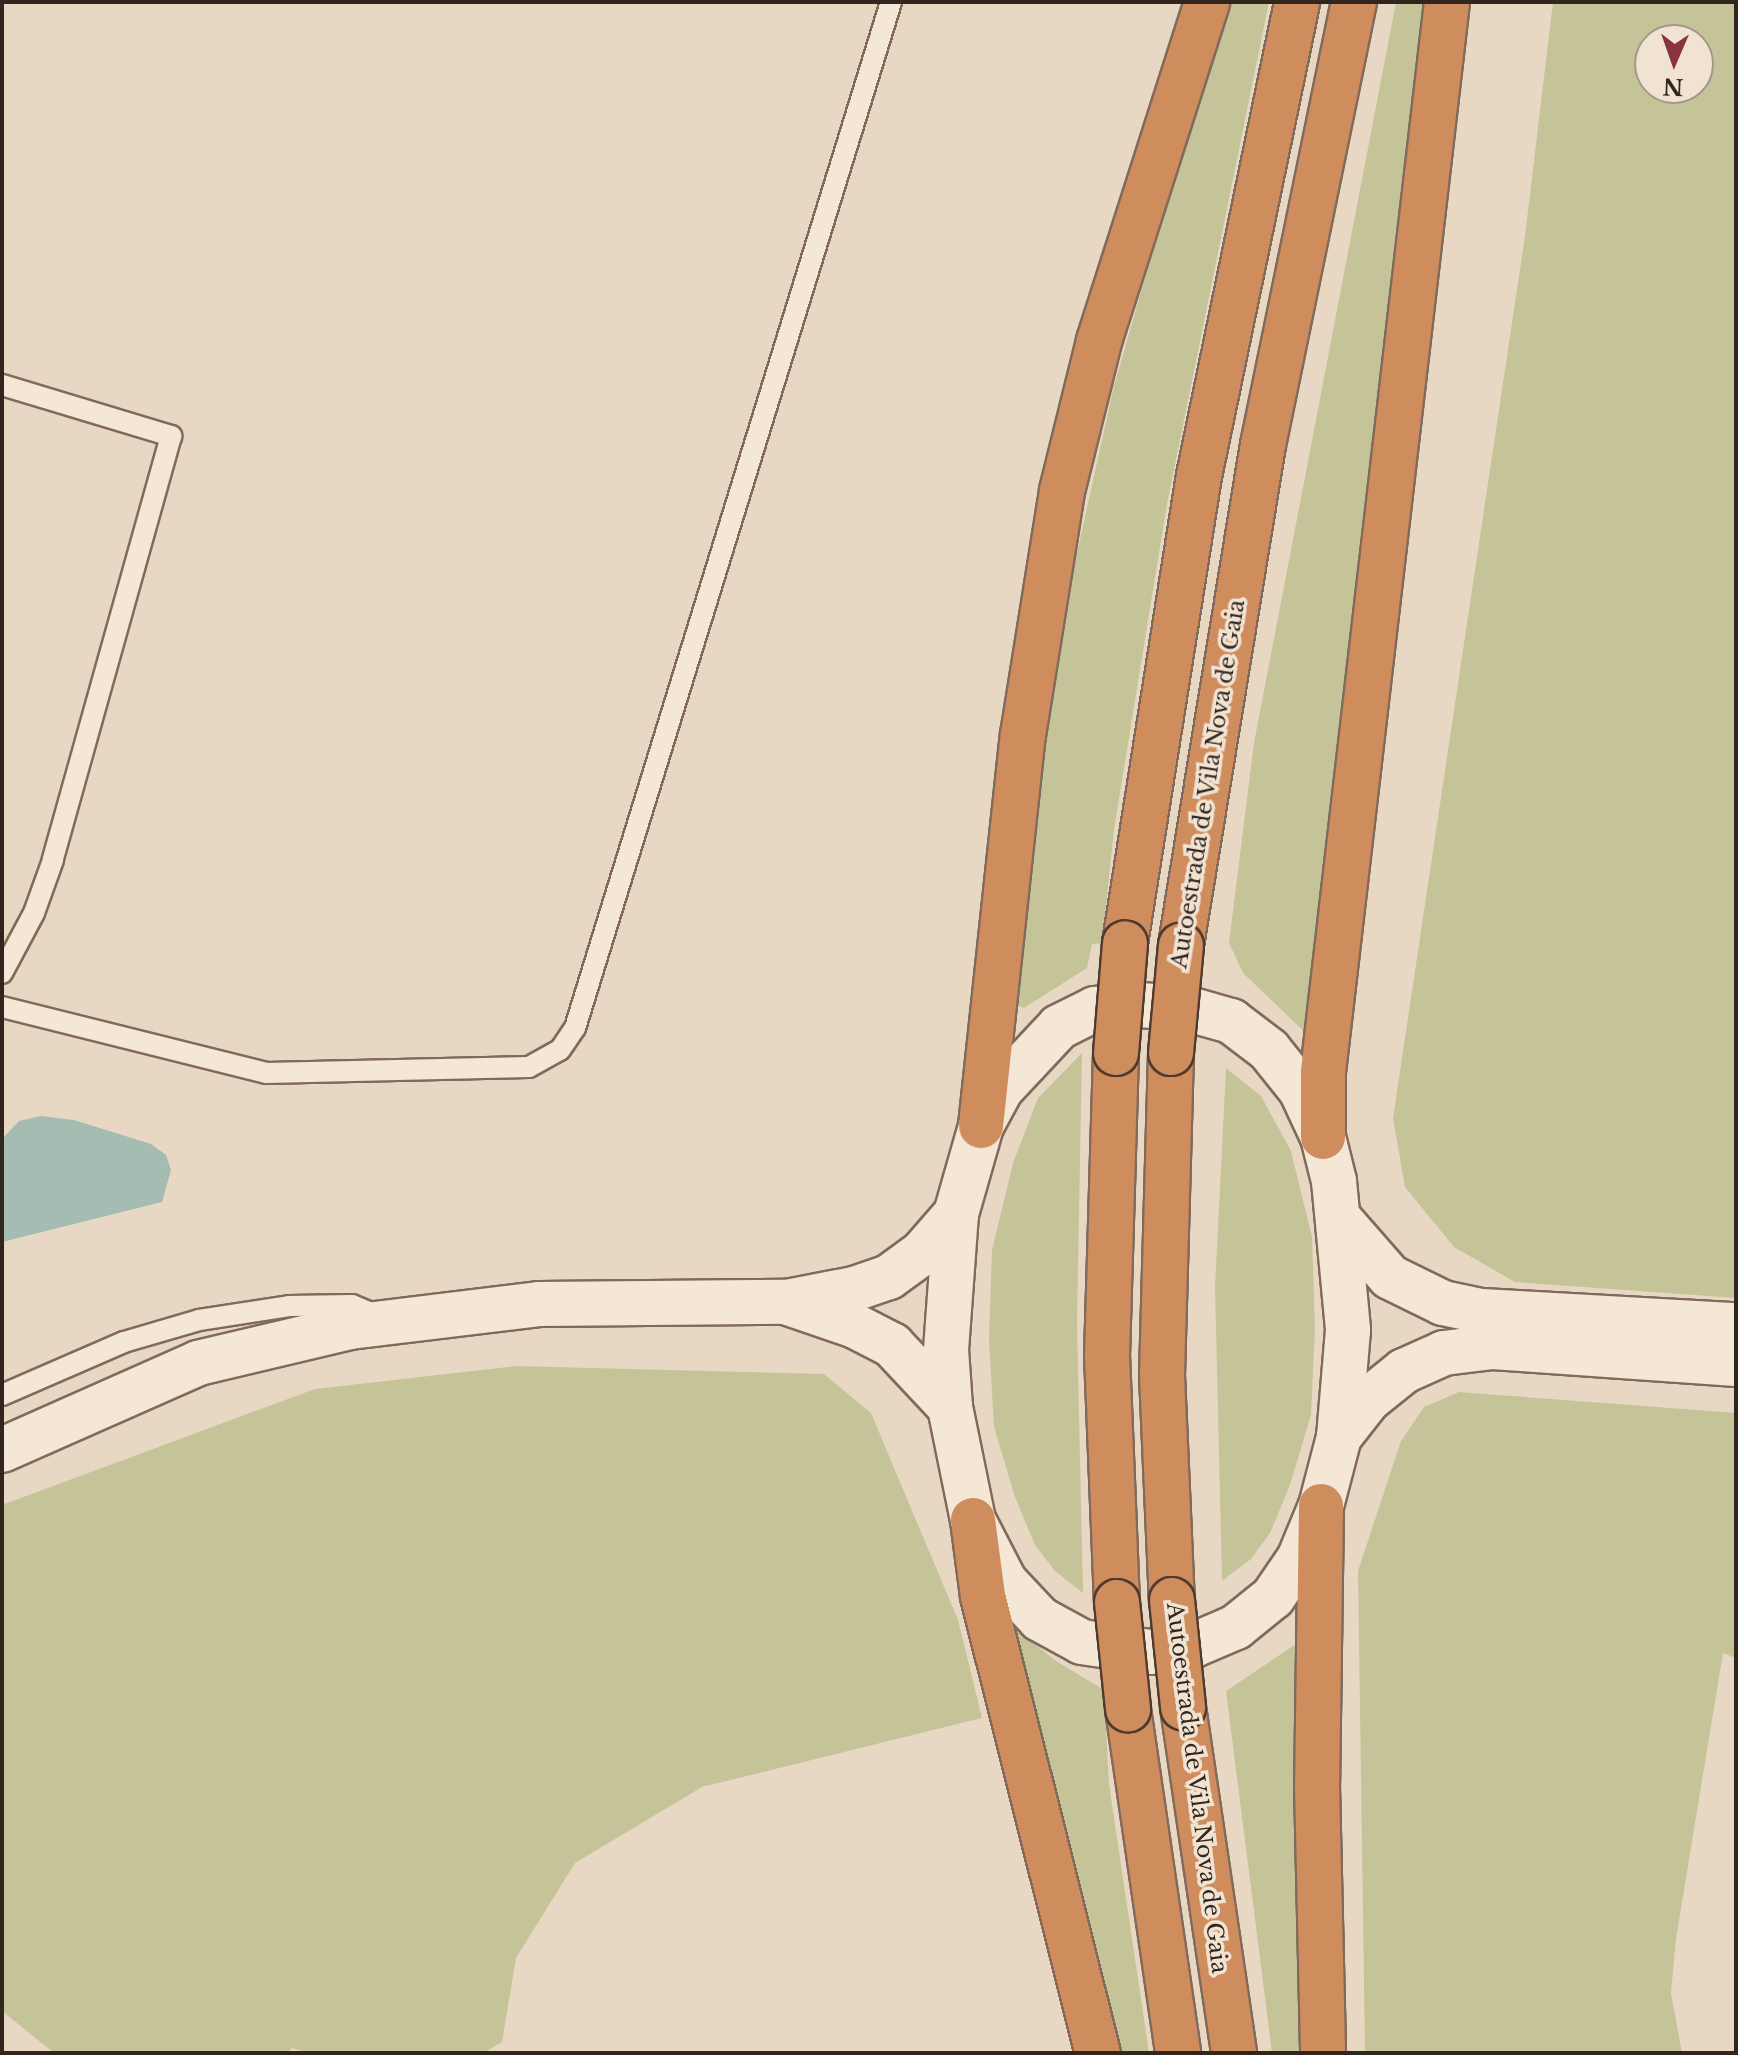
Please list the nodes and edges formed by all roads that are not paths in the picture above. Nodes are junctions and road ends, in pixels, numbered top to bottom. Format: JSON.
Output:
{"nodes":[{"id":1,"x":891,"y":2,"type":"edge"},
{"id":2,"x":1207,"y":2,"type":"edge"},
{"id":3,"x":1297,"y":2,"type":"edge"},
{"id":4,"x":1354,"y":2,"type":"edge"},
{"id":5,"x":1447,"y":2,"type":"edge"},
{"id":6,"x":2,"y":385,"type":"edge"},
{"id":7,"x":2,"y":973,"type":"edge"},
{"id":8,"x":2,"y":1007,"type":"edge"},
{"id":9,"x":981,"y":1126,"type":"junction"},
{"id":10,"x":1323,"y":1137,"type":"junction"},
{"id":11,"x":956,"y":1214,"type":"junction"},
{"id":12,"x":1341,"y":1221,"type":"junction"},
{"id":13,"x":786,"y":1302,"type":"junction"},
{"id":14,"x":390,"y":1321,"type":"junction"},
{"id":15,"x":1736,"y":1325,"type":"edge"},
{"id":16,"x":1736,"y":1364,"type":"edge"},
{"id":17,"x":3,"y":1395,"type":"edge"},
{"id":18,"x":950,"y":1407,"type":"junction"},
{"id":19,"x":1339,"y":1437,"type":"junction"},
{"id":20,"x":2,"y":1450,"type":"edge"},
{"id":21,"x":1321,"y":1506,"type":"junction"},
{"id":22,"x":973,"y":1520,"type":"junction"},
{"id":23,"x":1098,"y":2053,"type":"edge"},
{"id":24,"x":1178,"y":2053,"type":"edge"},
{"id":25,"x":1234,"y":2053,"type":"edge"},
{"id":26,"x":1323,"y":2053,"type":"edge"}],
"edges":[{"from":1,"to":8,"type":"lane"},
{"from":2,"to":9,"type":"highway"},
{"from":3,"to":24,"type":"highway","bridge":true},
{"from":4,"to":25,"type":"highway","name":"Autoestrada de Vila Nova de Gaia","bridge":true},
{"from":5,"to":10,"type":"highway"},
{"from":6,"to":7,"type":"lane"},
{"from":9,"to":10,"type":"main road"},
{"from":9,"to":11,"type":"main road"},
{"from":10,"to":12,"type":"main road"},
{"from":11,"to":13,"type":"main road"},
{"from":11,"to":18,"type":"main road"},
{"from":12,"to":15,"type":"main road"},
{"from":12,"to":19,"type":"main road"},
{"from":13,"to":14,"type":"main road"},
{"from":13,"to":18,"type":"main road"},
{"from":14,"to":17,"type":"lane"},
{"from":14,"to":20,"type":"main road"},
{"from":16,"to":19,"type":"main road"},
{"from":18,"to":22,"type":"main road"},
{"from":19,"to":21,"type":"main road"},
{"from":21,"to":22,"type":"main road"},
{"from":21,"to":26,"type":"highway"},
{"from":22,"to":23,"type":"highway"}]}
